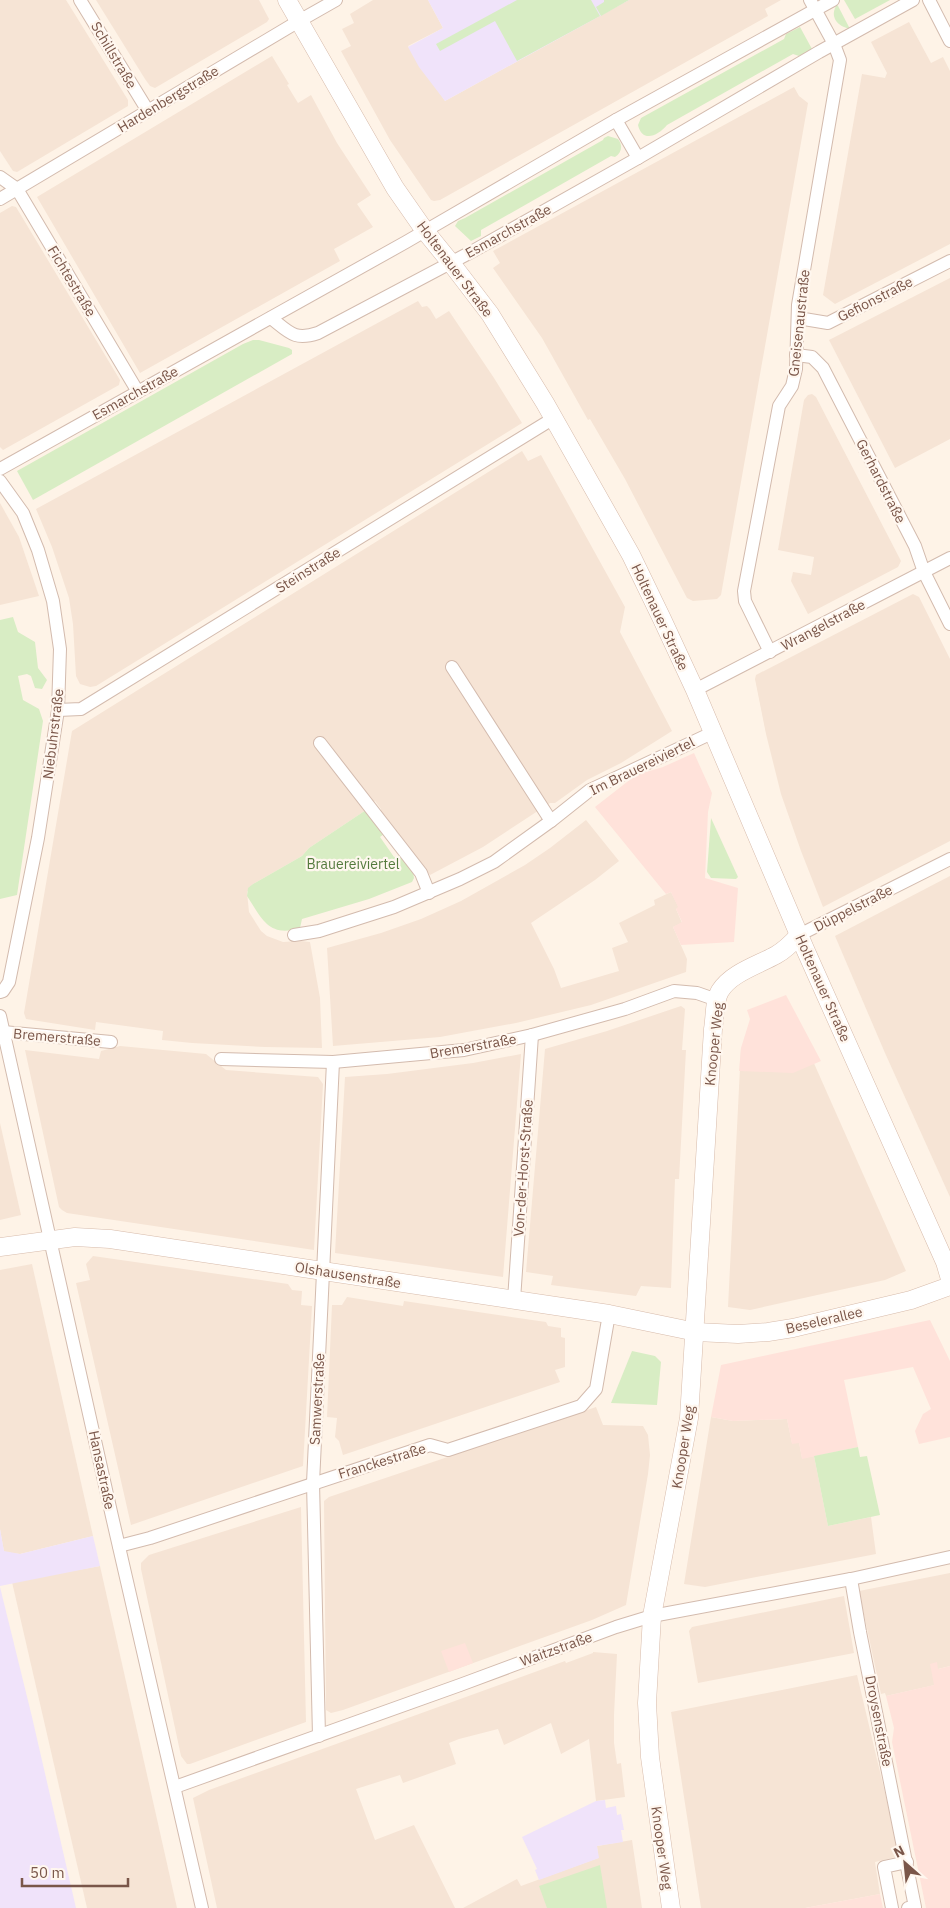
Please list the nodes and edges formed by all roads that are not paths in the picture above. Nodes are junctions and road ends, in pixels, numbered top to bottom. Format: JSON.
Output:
{"nodes":[{"id":1,"x":80,"y":0,"type":"edge"},
{"id":2,"x":286,"y":0,"type":"edge"},
{"id":3,"x":336,"y":0,"type":"edge"},
{"id":4,"x":833,"y":0,"type":"edge"},
{"id":5,"x":913,"y":0,"type":"edge"},
{"id":6,"x":929,"y":0,"type":"edge"},
{"id":7,"x":812,"y":5,"type":"edge"},
{"id":8,"x":298,"y":21,"type":"junction"},
{"id":9,"x":950,"y":41,"type":"edge"},
{"id":10,"x":834,"y":44,"type":"junction"},
{"id":11,"x":148,"y":111,"type":"junction"},
{"id":12,"x":616,"y":120,"type":"junction"},
{"id":13,"x":638,"y":158,"type":"junction"},
{"id":14,"x":0,"y":177,"type":"edge"},
{"id":15,"x":17,"y":189,"type":"junction"},
{"id":16,"x":0,"y":199,"type":"edge"},
{"id":17,"x":425,"y":231,"type":"junction"},
{"id":18,"x":950,"y":261,"type":"edge"},
{"id":19,"x":451,"y":262,"type":"junction"},
{"id":20,"x":271,"y":318,"type":"junction"},
{"id":21,"x":798,"y":318,"type":"junction"},
{"id":22,"x":796,"y":355,"type":"junction"},
{"id":23,"x":138,"y":392,"type":"junction"},
{"id":24,"x":554,"y":418,"type":"junction"},
{"id":25,"x":0,"y":469,"type":"edge"},
{"id":26,"x":0,"y":481,"type":"edge"},
{"id":27,"x":950,"y":558,"type":"edge"},
{"id":28,"x":924,"y":572,"type":"junction"},
{"id":29,"x":950,"y":624,"type":"edge"},
{"id":30,"x":770,"y":652,"type":"junction"},
{"id":31,"x":452,"y":667,"type":"dead end"},
{"id":32,"x":695,"y":690,"type":"junction"},
{"id":33,"x":58,"y":710,"type":"junction"},
{"id":34,"x":712,"y":733,"type":"junction"},
{"id":35,"x":320,"y":743,"type":"dead end"},
{"id":36,"x":552,"y":822,"type":"junction"},
{"id":37,"x":950,"y":858,"type":"edge"},
{"id":38,"x":429,"y":893,"type":"junction"},
{"id":39,"x":294,"y":935,"type":"dead end"},
{"id":40,"x":802,"y":942,"type":"junction"},
{"id":41,"x":726,"y":988,"type":"junction"},
{"id":42,"x":0,"y":992,"type":"edge"},
{"id":43,"x":0,"y":1016,"type":"edge"},
{"id":44,"x":3,"y":1032,"type":"junction"},
{"id":45,"x":532,"y":1035,"type":"junction"},
{"id":46,"x":111,"y":1042,"type":"dead end"},
{"id":47,"x":221,"y":1059,"type":"dead end"},
{"id":48,"x":333,"y":1062,"type":"junction"},
{"id":49,"x":51,"y":1239,"type":"junction"},
{"id":50,"x":0,"y":1247,"type":"edge"},
{"id":51,"x":324,"y":1271,"type":"junction"},
{"id":52,"x":950,"y":1279,"type":"edge"},
{"id":53,"x":950,"y":1286,"type":"edge"},
{"id":54,"x":514,"y":1300,"type":"junction"},
{"id":55,"x":609,"y":1314,"type":"junction"},
{"id":56,"x":696,"y":1332,"type":"junction"},
{"id":57,"x":313,"y":1483,"type":"junction"},
{"id":58,"x":119,"y":1546,"type":"junction"},
{"id":59,"x":950,"y":1557,"type":"edge"},
{"id":60,"x":851,"y":1579,"type":"junction"},
{"id":61,"x":652,"y":1616,"type":"junction"},
{"id":62,"x":319,"y":1736,"type":"junction"},
{"id":63,"x":175,"y":1787,"type":"junction"},
{"id":64,"x":907,"y":1862,"type":"junction"},
{"id":65,"x":202,"y":1908,"type":"edge"},
{"id":66,"x":671,"y":1908,"type":"edge"},
{"id":67,"x":892,"y":1908,"type":"edge"},
{"id":68,"x":908,"y":1908,"type":"edge"}],
"edges":[{"from":1,"to":11,"type":"street","name":"Schillstraße"},
{"from":2,"to":8,"type":"main road","name":"Holtenauer Straße"},
{"from":3,"to":8,"type":"street","name":"Hardenbergstraße"},
{"from":4,"to":7,"type":"street","name":"Esmarchstraße"},
{"from":5,"to":10,"type":"street","name":"Esmarchstraße"},
{"from":6,"to":9,"type":"street"},
{"from":7,"to":10,"type":"street"},
{"from":7,"to":12,"type":"street","name":"Esmarchstraße"},
{"from":8,"to":11,"type":"street","name":"Hardenbergstraße"},
{"from":8,"to":17,"type":"main road","name":"Holtenauer Straße"},
{"from":10,"to":13,"type":"street","name":"Esmarchstraße"},
{"from":10,"to":21,"type":"street","name":"Gneisenaustraße"},
{"from":11,"to":15,"type":"street","name":"Hardenbergstraße"},
{"from":12,"to":13,"type":"street"},
{"from":12,"to":17,"type":"street","name":"Esmarchstraße"},
{"from":13,"to":19,"type":"street","name":"Esmarchstraße"},
{"from":14,"to":15,"type":"street","name":"Fichtestraße"},
{"from":15,"to":16,"type":"street","name":"Hardenbergstraße"},
{"from":15,"to":23,"type":"street","name":"Fichtestraße"},
{"from":17,"to":19,"type":"main road","name":"Holtenauer Straße"},
{"from":17,"to":20,"type":"street","name":"Esmarchstraße"},
{"from":18,"to":21,"type":"street","name":"Gefionstraße"},
{"from":19,"to":20,"type":"street","name":"Esmarchstraße"},
{"from":19,"to":24,"type":"main road","name":"Holtenauer Straße"},
{"from":20,"to":23,"type":"street","name":"Esmarchstraße"},
{"from":21,"to":22,"type":"street","name":"Gneisenaustraße"},
{"from":22,"to":28,"type":"street","name":"Gerhardstraße"},
{"from":22,"to":30,"type":"street","name":"Gneisenaustraße"},
{"from":23,"to":25,"type":"street","name":"Esmarchstraße"},
{"from":24,"to":32,"type":"main road","name":"Holtenauer Straße"},
{"from":24,"to":33,"type":"street","name":"Steinstraße"},
{"from":26,"to":33,"type":"street","name":"Niebuhrstraße"},
{"from":27,"to":28,"type":"street","name":"Wrangelstraße"},
{"from":28,"to":29,"type":"street","name":"Gerhardstraße"},
{"from":28,"to":30,"type":"street","name":"Wrangelstraße"},
{"from":30,"to":32,"type":"street","name":"Wrangelstraße"},
{"from":31,"to":36,"type":"street"},
{"from":32,"to":34,"type":"main road","name":"Holtenauer Straße"},
{"from":33,"to":42,"type":"street","name":"Niebuhrstraße"},
{"from":34,"to":36,"type":"street","name":"Im Brauereiviertel"},
{"from":34,"to":40,"type":"main road","name":"Holtenauer Straße"},
{"from":35,"to":38,"type":"street"},
{"from":36,"to":38,"type":"street","name":"Im Brauereiviertel"},
{"from":37,"to":40,"type":"street","name":"Düppelstraße"},
{"from":38,"to":39,"type":"street","name":"Im Brauereiviertel"},
{"from":40,"to":41,"type":"main road","name":"Düppelstraße"},
{"from":40,"to":52,"type":"main road","name":"Holtenauer Straße"},
{"from":41,"to":45,"type":"street","name":"Bremerstraße"},
{"from":41,"to":56,"type":"main road","name":"Knooper Weg"},
{"from":43,"to":44,"type":"street"},
{"from":44,"to":46,"type":"street","name":"Bremerstraße"},
{"from":44,"to":49,"type":"street","name":"Hansastraße"},
{"from":45,"to":48,"type":"street","name":"Bremerstraße"},
{"from":45,"to":54,"type":"street","name":"Von-der-Horst-Straße"},
{"from":47,"to":48,"type":"street","name":"Bremerstraße"},
{"from":48,"to":51,"type":"street","name":"Samwerstraße"},
{"from":49,"to":50,"type":"main road","name":"Olshausenstraße"},
{"from":49,"to":51,"type":"main road","name":"Olshausenstraße"},
{"from":49,"to":58,"type":"street","name":"Hansastraße"},
{"from":51,"to":54,"type":"main road","name":"Olshausenstraße"},
{"from":51,"to":57,"type":"street","name":"Samwerstraße"},
{"from":53,"to":56,"type":"main road","name":"Beselerallee"},
{"from":54,"to":55,"type":"main road","name":"Olshausenstraße"},
{"from":55,"to":56,"type":"main road","name":"Olshausenstraße"},
{"from":55,"to":57,"type":"street","name":"Franckestraße"},
{"from":56,"to":61,"type":"main road","name":"Knooper Weg"},
{"from":57,"to":58,"type":"street","name":"Franckestraße"},
{"from":57,"to":62,"type":"street","name":"Samwerstraße"},
{"from":58,"to":63,"type":"street","name":"Hansastraße"},
{"from":59,"to":60,"type":"street","name":"Waitzstraße"},
{"from":60,"to":61,"type":"street","name":"Waitzstraße"},
{"from":60,"to":64,"type":"street","name":"Droysenstraße"},
{"from":61,"to":62,"type":"street","name":"Waitzstraße"},
{"from":61,"to":66,"type":"main road","name":"Knooper Weg"},
{"from":62,"to":63,"type":"street","name":"Waitzstraße"},
{"from":63,"to":65,"type":"street","name":"Hansastraße"},
{"from":64,"to":67,"type":"street"},
{"from":64,"to":68,"type":"street","name":"Droysenstraße"}]}
